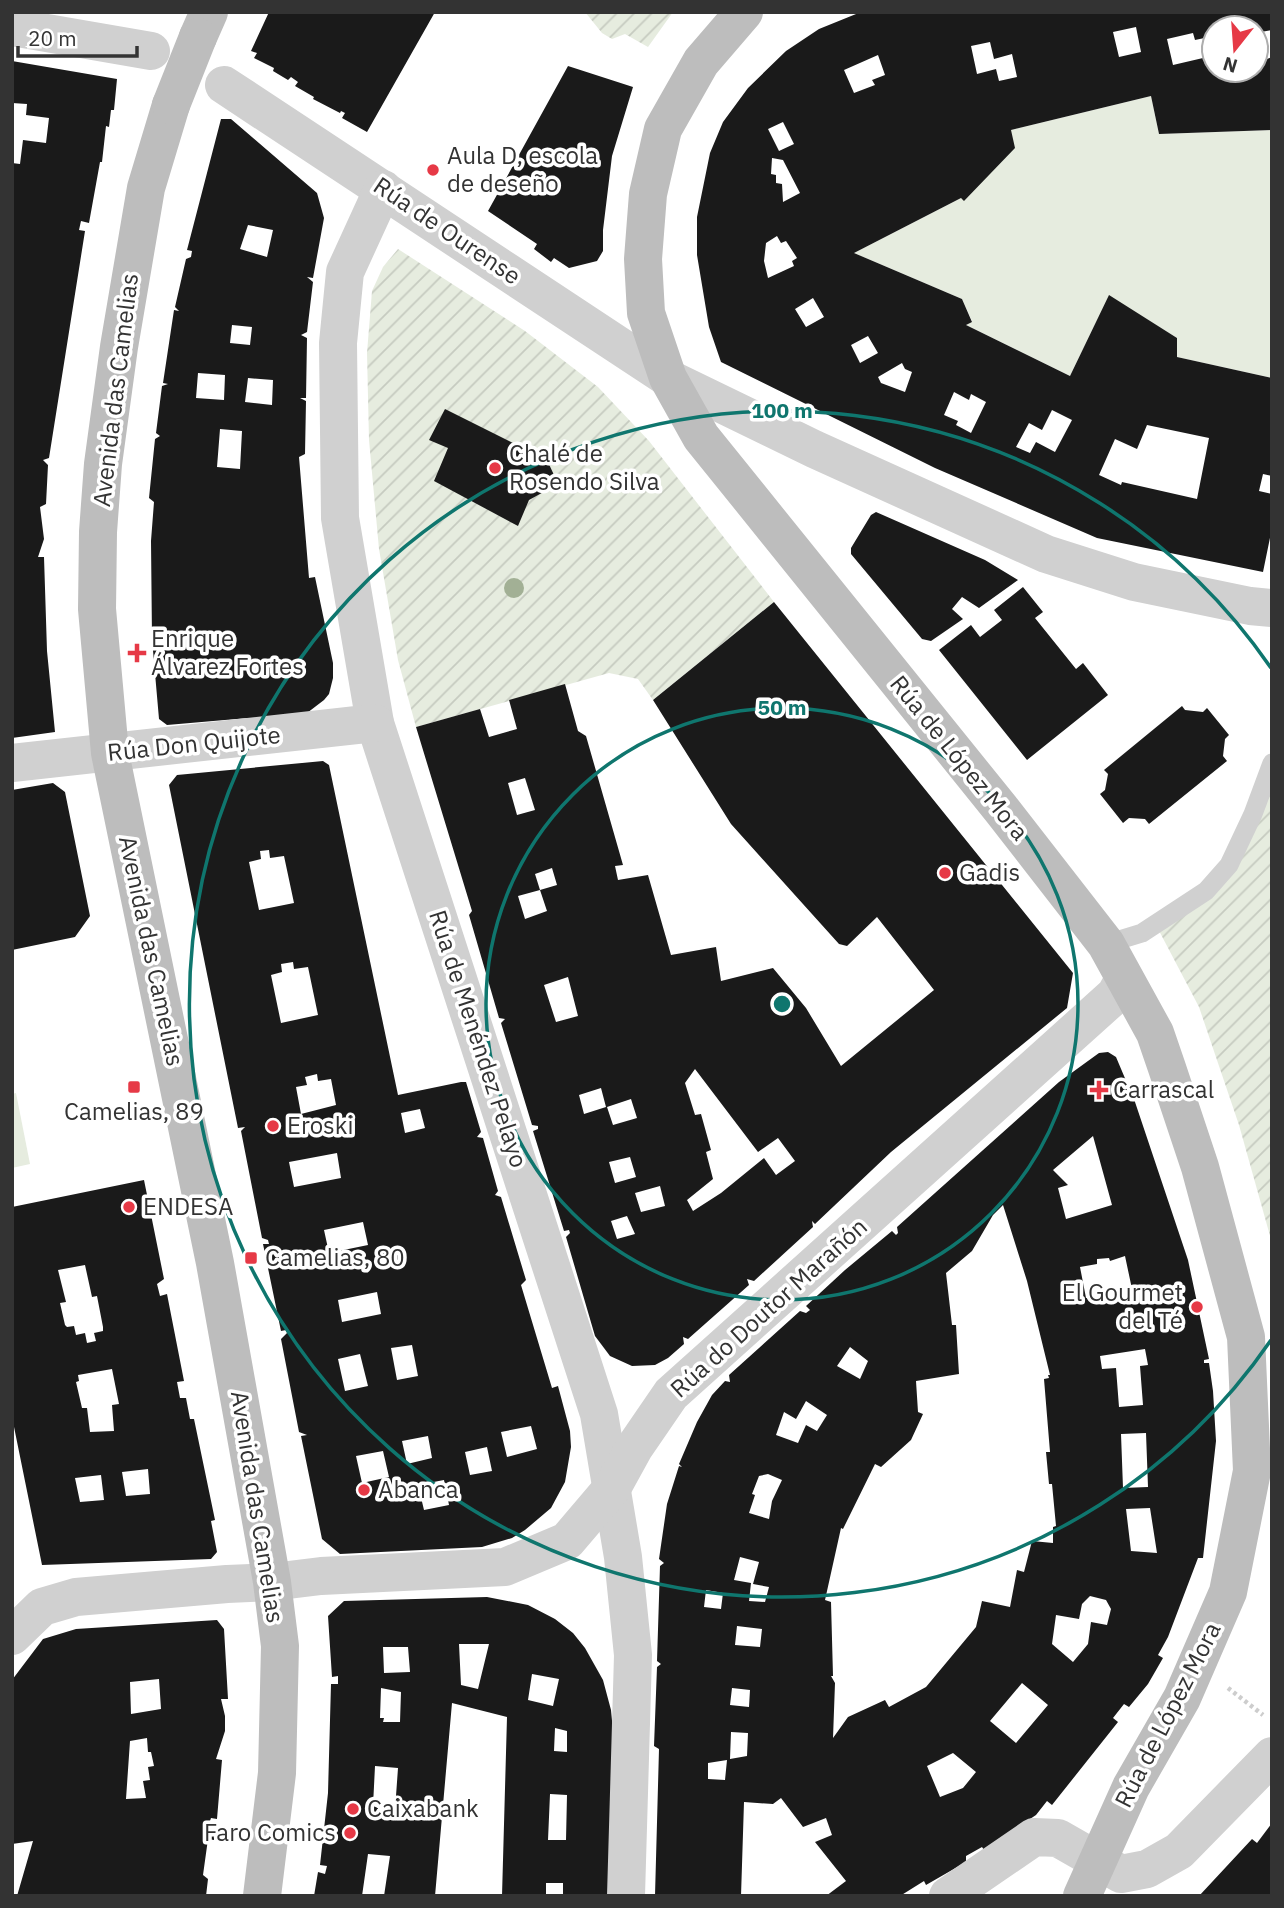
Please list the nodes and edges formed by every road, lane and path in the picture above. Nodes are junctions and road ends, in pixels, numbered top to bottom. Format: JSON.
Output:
{"nodes":[{"id":1,"x":744,"y":12,"type":"edge"},
{"id":2,"x":203,"y":24,"type":"edge"},
{"id":3,"x":12,"y":27,"type":"edge"},
{"id":4,"x":151,"y":51,"type":"dead end"},
{"id":5,"x":224,"y":85,"type":"dead end"},
{"id":6,"x":383,"y":189,"type":"junction"},
{"id":7,"x":668,"y":378,"type":"junction"},
{"id":8,"x":1272,"y":608,"type":"edge"},
{"id":9,"x":375,"y":723,"type":"junction"},
{"id":10,"x":110,"y":753,"type":"junction"},
{"id":11,"x":12,"y":763,"type":"edge"},
{"id":12,"x":1272,"y":763,"type":"edge"},
{"id":13,"x":1106,"y":944,"type":"junction"},
{"id":14,"x":1124,"y":979,"type":"junction"},
{"id":15,"x":612,"y":1488,"type":"junction"},
{"id":16,"x":272,"y":1582,"type":"junction"},
{"id":17,"x":12,"y":1636,"type":"edge"},
{"id":18,"x":1220,"y":1681,"type":"dead end"},
{"id":19,"x":1263,"y":1715,"type":"dead end"},
{"id":20,"x":1272,"y":1756,"type":"edge"},
{"id":21,"x":1090,"y":1879,"type":"edge"},
{"id":22,"x":262,"y":1896,"type":"edge"},
{"id":23,"x":626,"y":1896,"type":"edge"},
{"id":24,"x":948,"y":1896,"type":"edge"}],
"edges":[{"from":1,"to":7,"type":"street","name":"Rúa de López Mora"},
{"from":2,"to":10,"type":"street","name":"Avenida das Camelias","bridge":true},
{"from":3,"to":4,"type":"street"},
{"from":5,"to":6,"type":"street","name":"Rúa de Ourense"},
{"from":6,"to":7,"type":"street","name":"Rúa de Ourense"},
{"from":6,"to":9,"type":"street","name":"Rúa de Menéndez Pelayo"},
{"from":7,"to":8,"type":"street","name":"Rúa de Ourense"},
{"from":7,"to":13,"type":"street","name":"Rúa de López Mora"},
{"from":9,"to":10,"type":"street","name":"Rúa Don Quijote"},
{"from":9,"to":15,"type":"street","name":"Rúa de Menéndez Pelayo"},
{"from":10,"to":11,"type":"street","name":"Rúa Don Quijote"},
{"from":10,"to":16,"type":"street","name":"Avenida das Camelias"},
{"from":12,"to":13,"type":"lane"},
{"from":13,"to":14,"type":"street","name":"Rúa de López Mora"},
{"from":14,"to":15,"type":"street","name":"Rúa do Doutor Marañón"},
{"from":14,"to":21,"type":"street","name":"Rúa de López Mora"},
{"from":15,"to":16,"type":"street","name":"Rúa do Doutor Marañón"},
{"from":15,"to":23,"type":"street","name":"Rúa de Menéndez Pelayo"},
{"from":16,"to":17,"type":"street","name":"Rúa do Doutor Marañón"},
{"from":16,"to":22,"type":"street","name":"Avenida das Camelias"},
{"from":18,"to":19,"type":"path"},
{"from":20,"to":21,"type":"street"},
{"from":21,"to":24,"type":"street"}]}
